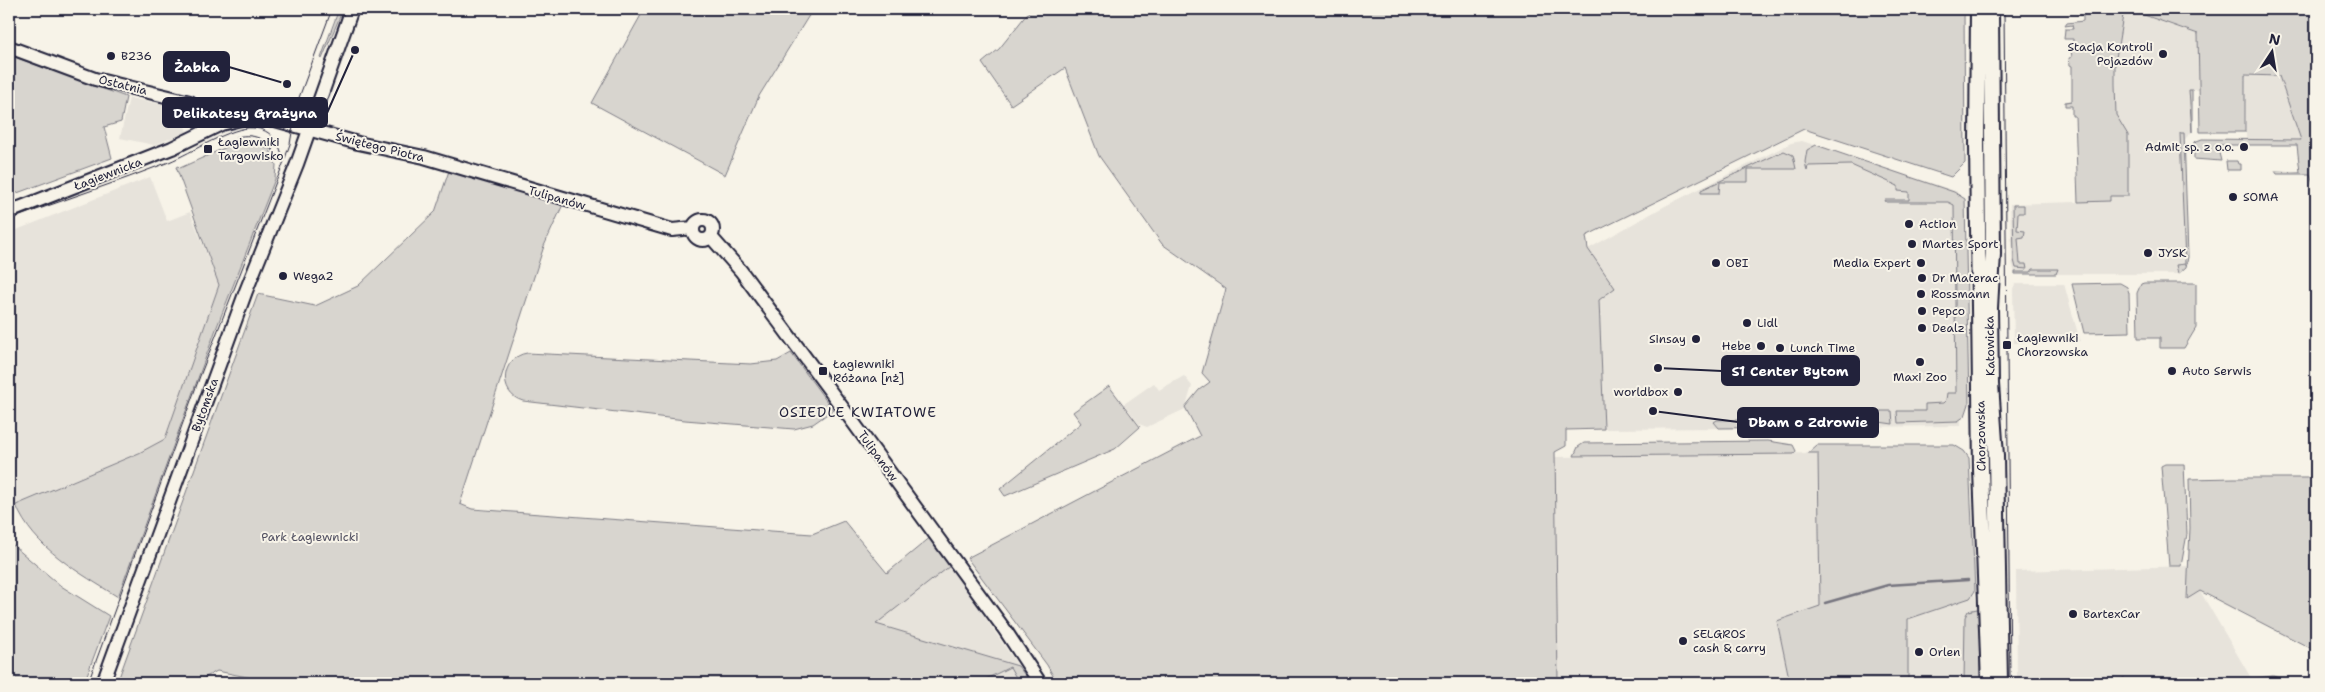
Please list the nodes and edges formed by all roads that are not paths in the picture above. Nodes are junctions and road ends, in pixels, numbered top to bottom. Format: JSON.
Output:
{"nodes":[{"id":1,"x":352,"y":9,"type":"edge"},
{"id":2,"x":1983,"y":9,"type":"edge"},
{"id":3,"x":9,"y":47,"type":"edge"},
{"id":4,"x":309,"y":129,"type":"junction"},
{"id":5,"x":206,"y":131,"type":"junction"},
{"id":6,"x":451,"y":165,"type":"joint"},
{"id":7,"x":9,"y":212,"type":"edge"},
{"id":8,"x":103,"y":683,"type":"edge"},
{"id":9,"x":1040,"y":683,"type":"edge"},
{"id":10,"x":1989,"y":683,"type":"edge"},
{"id":11,"x":2000,"y":683,"type":"edge"}],
"edges":[{"from":1,"to":4,"type":"street","name":"Bytomska"},
{"from":2,"to":10,"type":"main road","name":"Chorzowska"},
{"from":2,"to":11,"type":"main road","name":"Katowicka"},
{"from":3,"to":5,"type":"street","name":"Ostatnia"},
{"from":4,"to":5,"type":"street"},
{"from":4,"to":6,"type":"street","name":"Świętego Piotra"},
{"from":4,"to":8,"type":"street","name":"Bytomska"},
{"from":5,"to":7,"type":"street","name":"Łagiewnicka"},
{"from":6,"to":9,"type":"street","name":"Tulipanów"}]}
